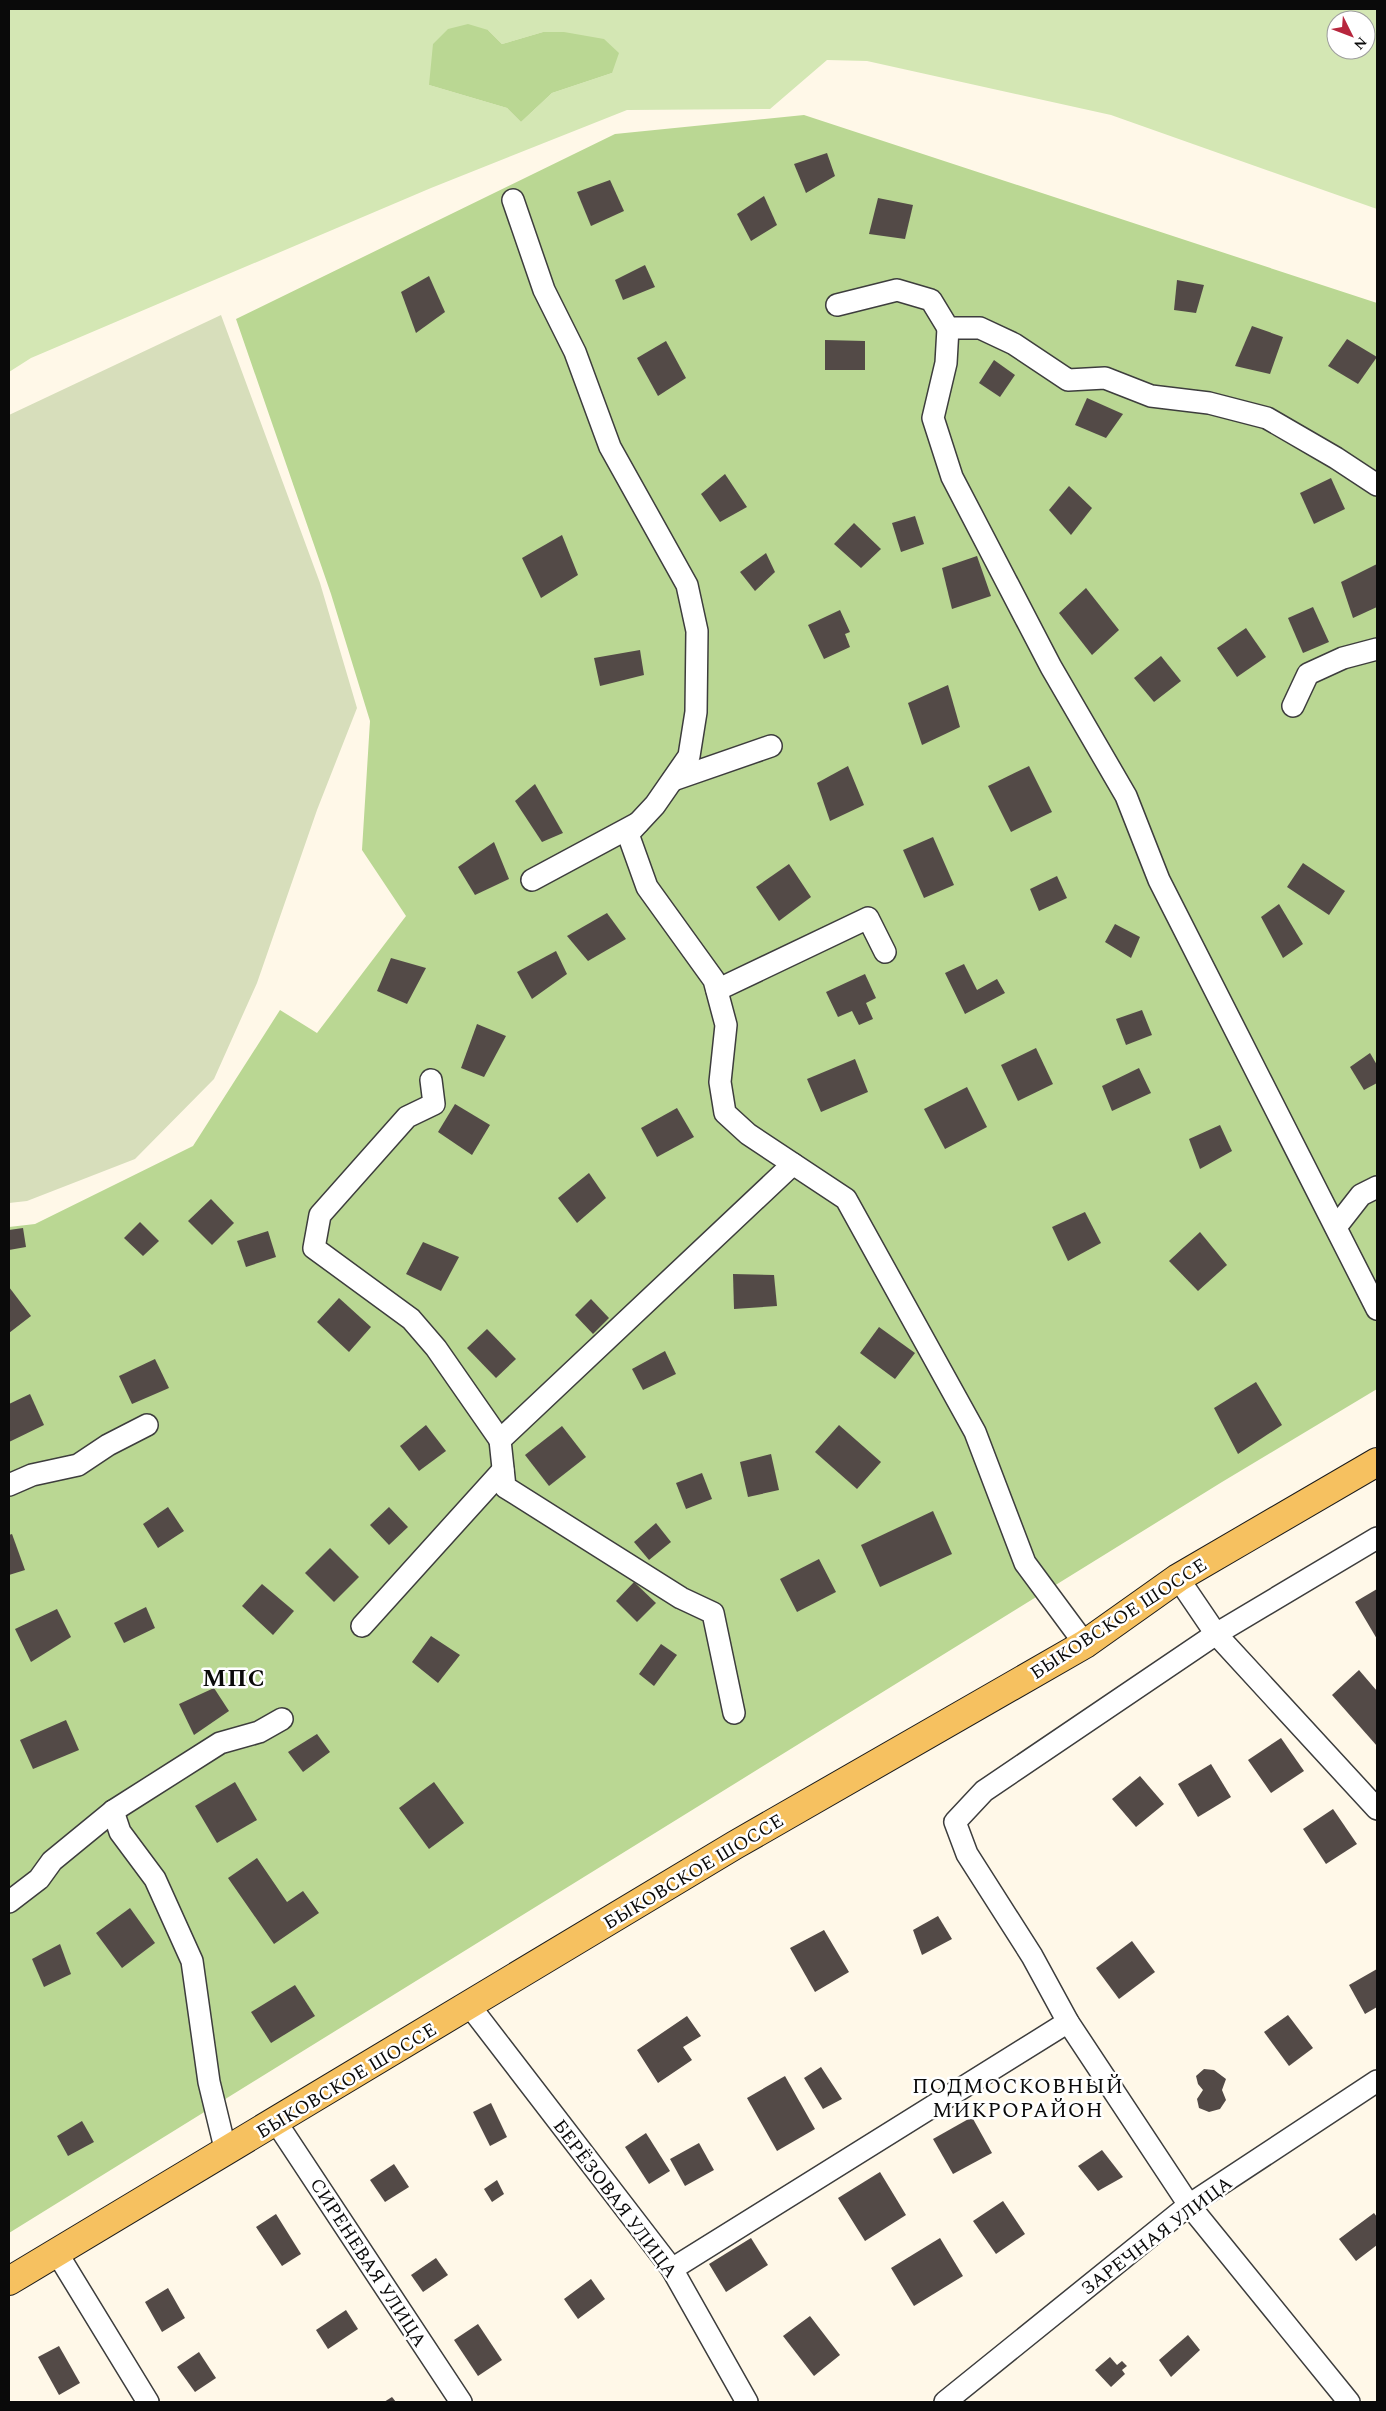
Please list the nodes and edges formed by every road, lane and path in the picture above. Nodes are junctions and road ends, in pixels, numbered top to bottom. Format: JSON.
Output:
{"nodes":[{"id":1,"x":513,"y":200,"type":"dead end"},
{"id":2,"x":838,"y":305,"type":"dead end"},
{"id":3,"x":948,"y":328,"type":"junction"},
{"id":4,"x":1377,"y":486,"type":"edge"},
{"id":5,"x":1377,"y":649,"type":"edge"},
{"id":6,"x":1293,"y":706,"type":"dead end"},
{"id":7,"x":772,"y":746,"type":"dead end"},
{"id":8,"x":672,"y":780,"type":"junction"},
{"id":9,"x":638,"y":823,"type":"junction"},
{"id":10,"x":532,"y":880,"type":"dead end"},
{"id":11,"x":884,"y":952,"type":"dead end"},
{"id":12,"x":717,"y":990,"type":"junction"},
{"id":13,"x":431,"y":1080,"type":"dead end"},
{"id":14,"x":793,"y":1164,"type":"junction"},
{"id":15,"x":1377,"y":1187,"type":"edge"},
{"id":16,"x":1336,"y":1228,"type":"junction"},
{"id":17,"x":1377,"y":1309,"type":"edge"},
{"id":18,"x":147,"y":1425,"type":"dead end"},
{"id":19,"x":500,"y":1440,"type":"junction"},
{"id":20,"x":1377,"y":1462,"type":"edge"},
{"id":21,"x":503,"y":1470,"type":"junction"},
{"id":22,"x":9,"y":1485,"type":"edge"},
{"id":23,"x":1377,"y":1538,"type":"edge"},
{"id":24,"x":1178,"y":1578,"type":"junction"},
{"id":25,"x":362,"y":1626,"type":"dead end"},
{"id":26,"x":1216,"y":1634,"type":"junction"},
{"id":27,"x":1085,"y":1644,"type":"junction"},
{"id":28,"x":734,"y":1713,"type":"dead end"},
{"id":29,"x":282,"y":1719,"type":"dead end"},
{"id":30,"x":1377,"y":1809,"type":"edge"},
{"id":31,"x":114,"y":1811,"type":"junction"},
{"id":32,"x":9,"y":1902,"type":"edge"},
{"id":33,"x":469,"y":2005,"type":"junction"},
{"id":34,"x":1068,"y":2022,"type":"junction"},
{"id":35,"x":1377,"y":2081,"type":"edge"},
{"id":36,"x":276,"y":2122,"type":"junction"},
{"id":37,"x":226,"y":2152,"type":"junction"},
{"id":38,"x":1189,"y":2205,"type":"junction"},
{"id":39,"x":57,"y":2253,"type":"junction"},
{"id":40,"x":672,"y":2269,"type":"junction"},
{"id":41,"x":9,"y":2281,"type":"edge"},
{"id":42,"x":148,"y":2402,"type":"edge"},
{"id":43,"x":461,"y":2402,"type":"edge"},
{"id":44,"x":747,"y":2402,"type":"edge"},
{"id":45,"x":945,"y":2402,"type":"edge"},
{"id":46,"x":1349,"y":2402,"type":"edge"}],
"edges":[{"from":1,"to":8,"type":"street"},
{"from":2,"to":3,"type":"street"},
{"from":3,"to":4,"type":"street"},
{"from":3,"to":16,"type":"street"},
{"from":5,"to":6,"type":"street"},
{"from":7,"to":8,"type":"street"},
{"from":8,"to":9,"type":"street"},
{"from":9,"to":10,"type":"street"},
{"from":9,"to":12,"type":"street"},
{"from":11,"to":12,"type":"street"},
{"from":12,"to":14,"type":"street"},
{"from":13,"to":19,"type":"street"},
{"from":14,"to":19,"type":"street"},
{"from":14,"to":27,"type":"street"},
{"from":15,"to":16,"type":"street"},
{"from":16,"to":17,"type":"street"},
{"from":18,"to":22,"type":"street"},
{"from":19,"to":21,"type":"street"},
{"from":20,"to":24,"type":"main road","name":"БЫКОВСКОЕ ШОССЕ"},
{"from":21,"to":25,"type":"street"},
{"from":21,"to":28,"type":"street"},
{"from":23,"to":26,"type":"street"},
{"from":24,"to":26,"type":"street"},
{"from":24,"to":27,"type":"main road","name":"БЫКОВСКОЕ ШОССЕ"},
{"from":26,"to":30,"type":"street"},
{"from":26,"to":34,"type":"street"},
{"from":27,"to":33,"type":"main road","name":"БЫКОВСКОЕ ШОССЕ"},
{"from":29,"to":31,"type":"street"},
{"from":31,"to":32,"type":"street"},
{"from":31,"to":37,"type":"street"},
{"from":33,"to":36,"type":"main road","name":"БЫКОВСКОЕ ШОССЕ"},
{"from":33,"to":40,"type":"street","name":"БЕРЁЗОВАЯ УЛИЦА"},
{"from":34,"to":38,"type":"street"},
{"from":34,"to":40,"type":"street"},
{"from":35,"to":38,"type":"street","name":"ЗАРЕЧНАЯ УЛИЦА"},
{"from":36,"to":37,"type":"main road","name":"БЫКОВСКОЕ ШОССЕ"},
{"from":36,"to":43,"type":"street","name":"СИРЕНЕВАЯ УЛИЦА"},
{"from":37,"to":39,"type":"main road","name":"БЫКОВСКОЕ ШОССЕ"},
{"from":38,"to":45,"type":"street","name":"ЗАРЕЧНАЯ УЛИЦА"},
{"from":38,"to":46,"type":"street"},
{"from":39,"to":41,"type":"main road","name":"БЫКОВСКОЕ ШОССЕ"},
{"from":39,"to":42,"type":"street"},
{"from":40,"to":44,"type":"street","name":"БЕРЁЗОВАЯ УЛИЦА"}]}
